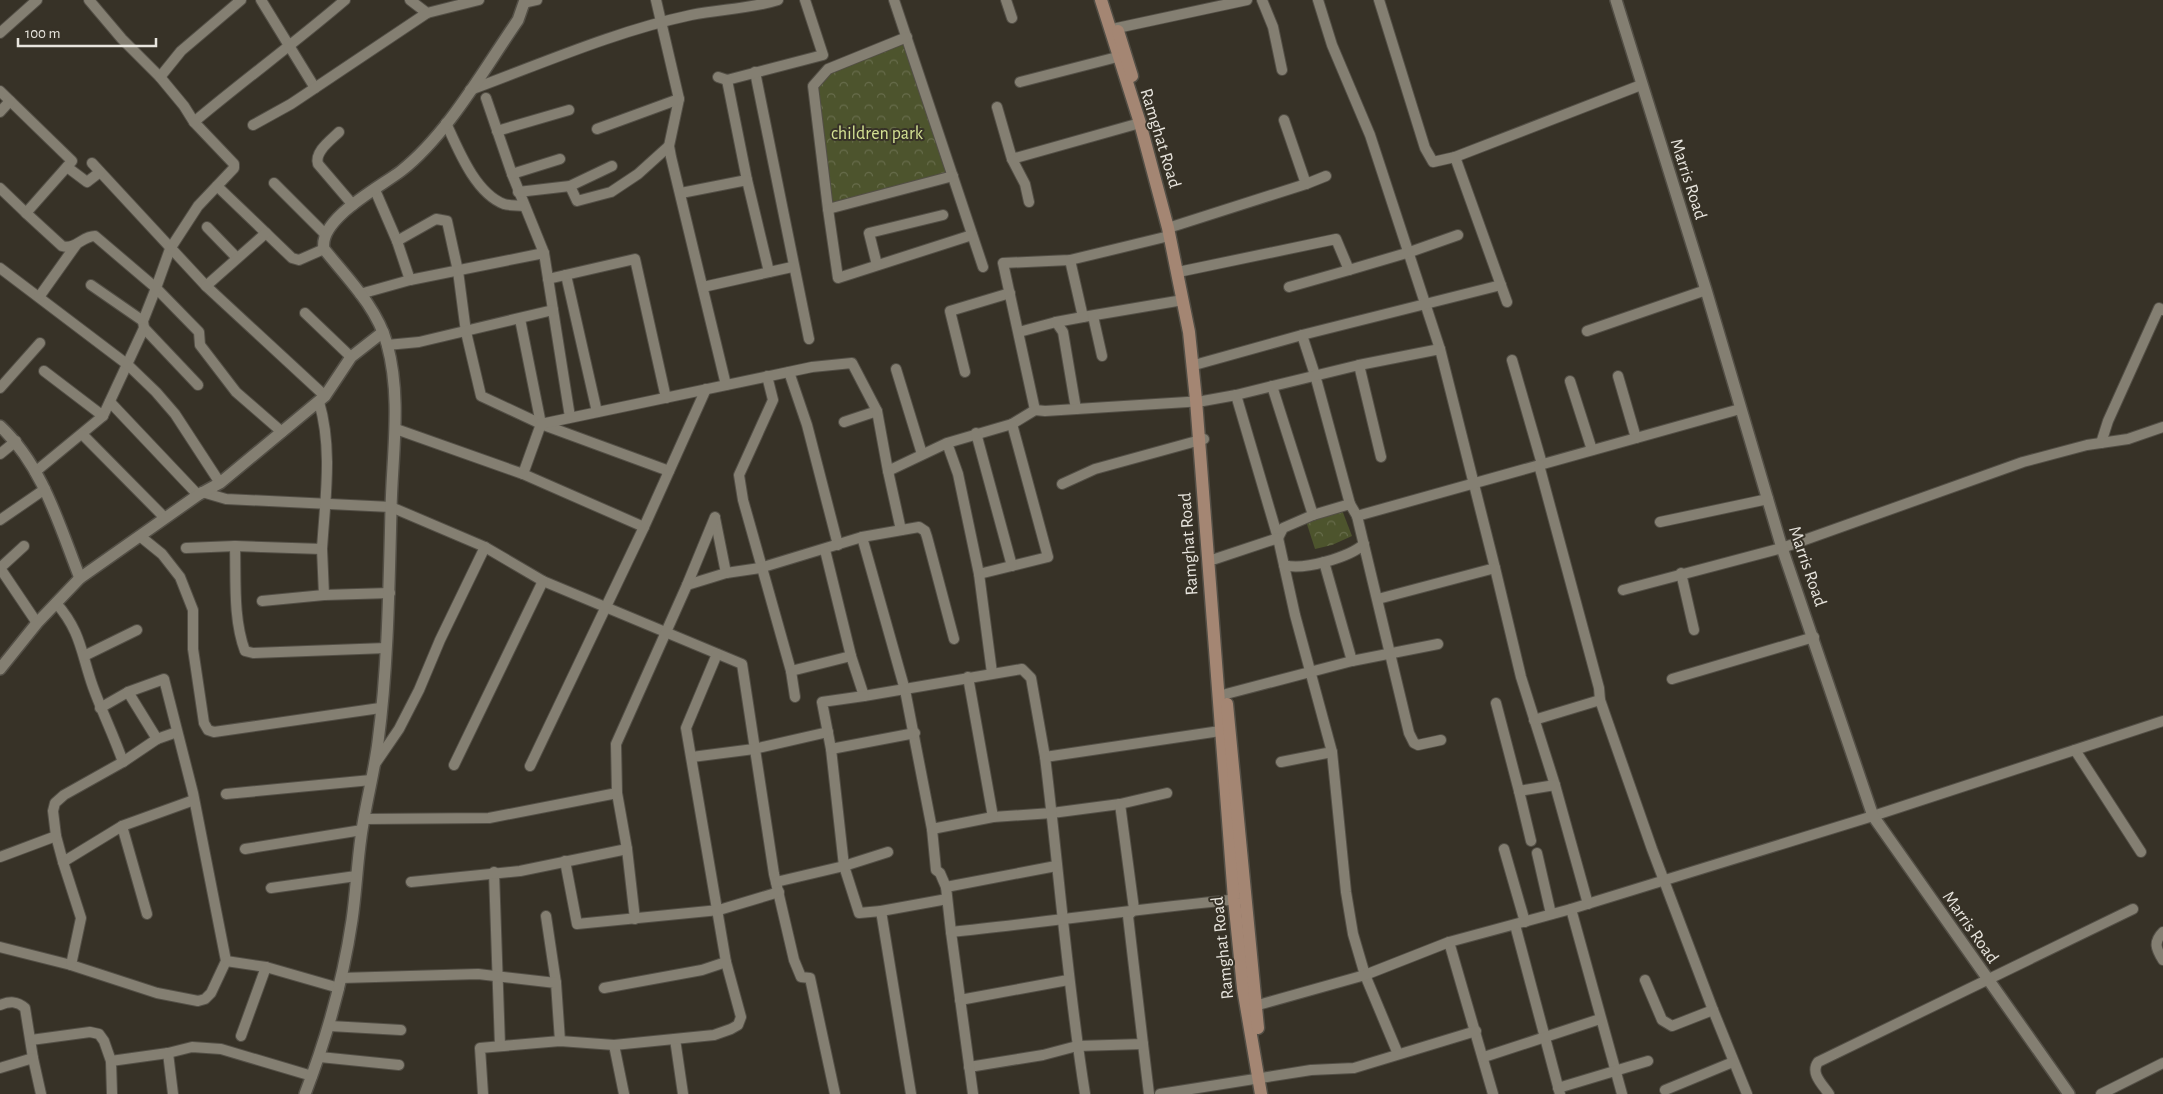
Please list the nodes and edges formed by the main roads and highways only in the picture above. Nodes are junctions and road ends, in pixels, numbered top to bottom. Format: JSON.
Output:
{"nodes":[{"id":1,"x":1100,"y":0,"type":"edge"},
{"id":2,"x":1108,"y":0,"type":"edge"},
{"id":3,"x":1121,"y":56,"type":"junction"},
{"id":4,"x":1170,"y":230,"type":"junction"},
{"id":5,"x":1200,"y":400,"type":"junction"},
{"id":6,"x":1201,"y":440,"type":"junction"},
{"id":7,"x":1240,"y":899,"type":"junction"},
{"id":8,"x":1262,"y":1080,"type":"junction"},
{"id":9,"x":1261,"y":1094,"type":"edge"},
{"id":10,"x":1268,"y":1094,"type":"edge"}],
"edges":[{"from":1,"to":3,"type":"main road","name":"Ramghat Road"},
{"from":2,"to":3,"type":"main road","name":"Ramghat Road"},
{"from":3,"to":4,"type":"main road","name":"Ramghat Road"},
{"from":3,"to":4,"type":"main road","name":"Ramghat Road"},
{"from":4,"to":5,"type":"main road","name":"Ramghat Road"},
{"from":4,"to":5,"type":"main road","name":"Ramghat Road"},
{"from":5,"to":6,"type":"main road","name":"Ramghat Road"},
{"from":6,"to":7,"type":"main road","name":"Ramghat Road"},
{"from":6,"to":7,"type":"main road","name":"Ramghat Road"},
{"from":7,"to":8,"type":"main road","name":"Ramghat Road"},
{"from":8,"to":9,"type":"main road","name":"Ramghat Road"},
{"from":8,"to":10,"type":"main road","name":"Ramghat Road"}]}
